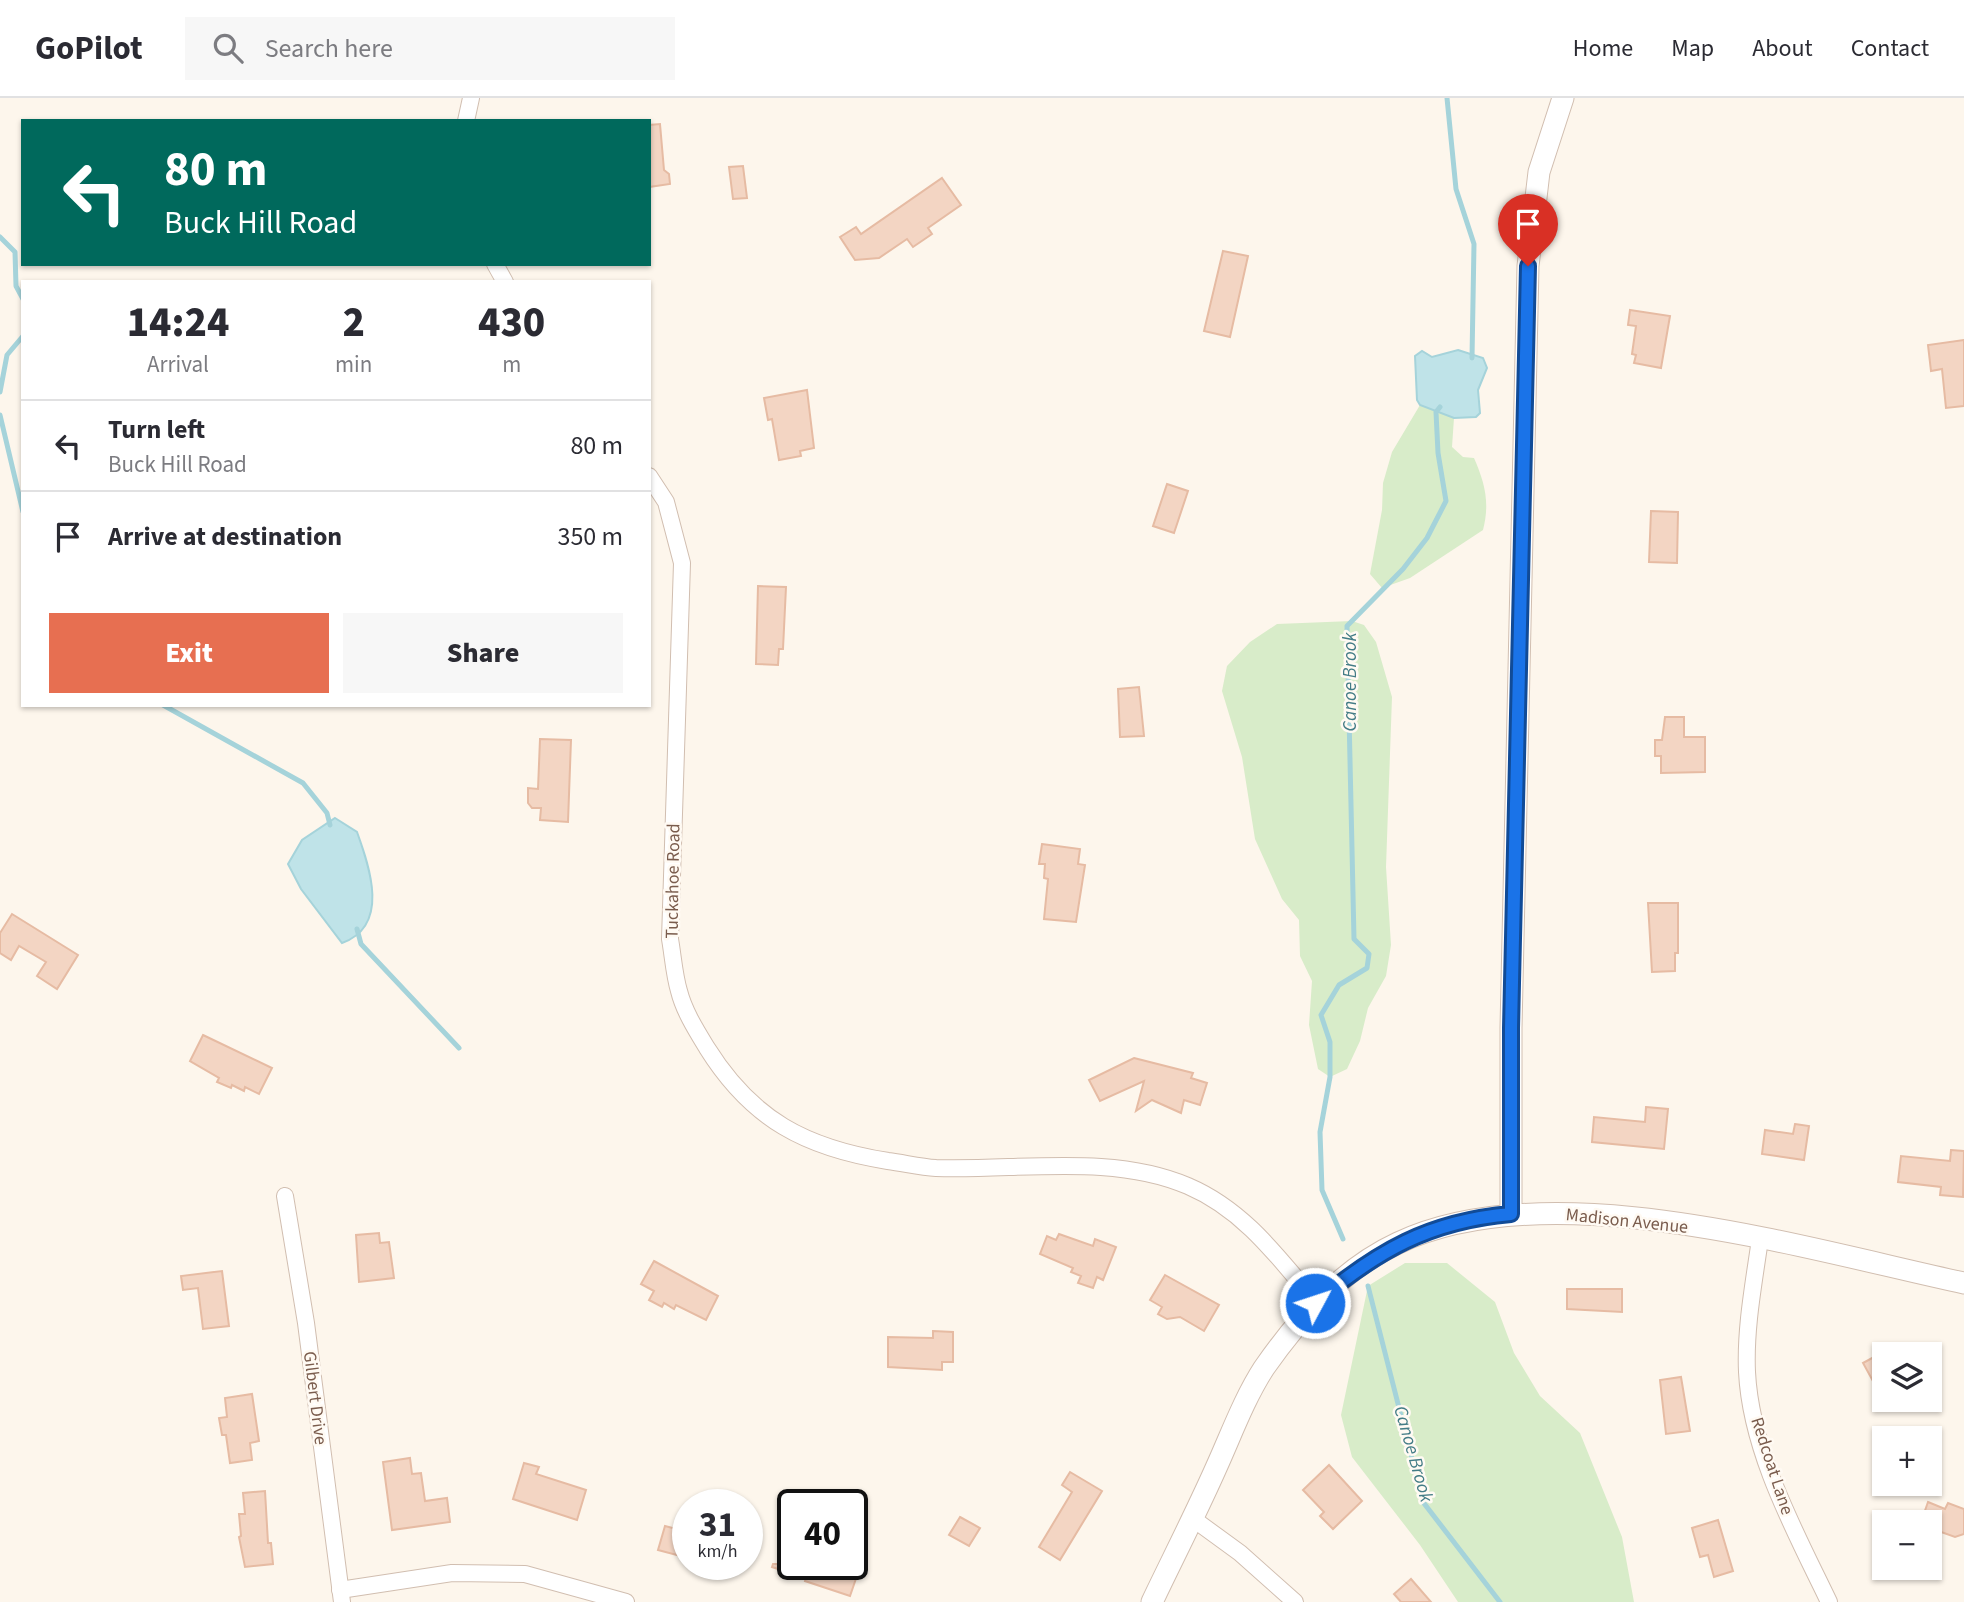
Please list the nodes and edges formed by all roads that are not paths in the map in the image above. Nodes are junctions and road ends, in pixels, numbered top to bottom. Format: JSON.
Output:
{"nodes":[{"id":1,"x":471,"y":98,"type":"edge"},
{"id":2,"x":1563,"y":98,"type":"edge"},
{"id":3,"x":466,"y":119,"type":"edge"},
{"id":4,"x":651,"y":479,"type":"edge"},
{"id":5,"x":285,"y":1196,"type":"dead end"},
{"id":6,"x":1511,"y":1214,"type":"junction"},
{"id":7,"x":1760,"y":1239,"type":"junction"},
{"id":8,"x":1964,"y":1283,"type":"edge"},
{"id":9,"x":1315,"y":1303,"type":"junction"},
{"id":10,"x":1192,"y":1518,"type":"junction"},
{"id":11,"x":341,"y":1596,"type":"edge"},
{"id":12,"x":626,"y":1602,"type":"edge"},
{"id":13,"x":1152,"y":1602,"type":"edge"},
{"id":14,"x":1295,"y":1602,"type":"edge"},
{"id":15,"x":1829,"y":1602,"type":"edge"}],
"edges":[{"from":1,"to":3,"type":"street"},
{"from":2,"to":6,"type":"street"},
{"from":4,"to":9,"type":"street","name":"Tuckahoe Road"},
{"from":5,"to":11,"type":"street","name":"Gilbert Drive"},
{"from":6,"to":7,"type":"street","name":"Madison Avenue"},
{"from":6,"to":9,"type":"street","name":"Madison Avenue"},
{"from":7,"to":8,"type":"street","name":"Madison Avenue"},
{"from":7,"to":15,"type":"street","name":"Redcoat Lane"},
{"from":9,"to":10,"type":"street","name":"Madison Avenue"},
{"from":10,"to":13,"type":"street","name":"Madison Avenue"},
{"from":10,"to":14,"type":"street"},
{"from":11,"to":12,"type":"street"}]}
